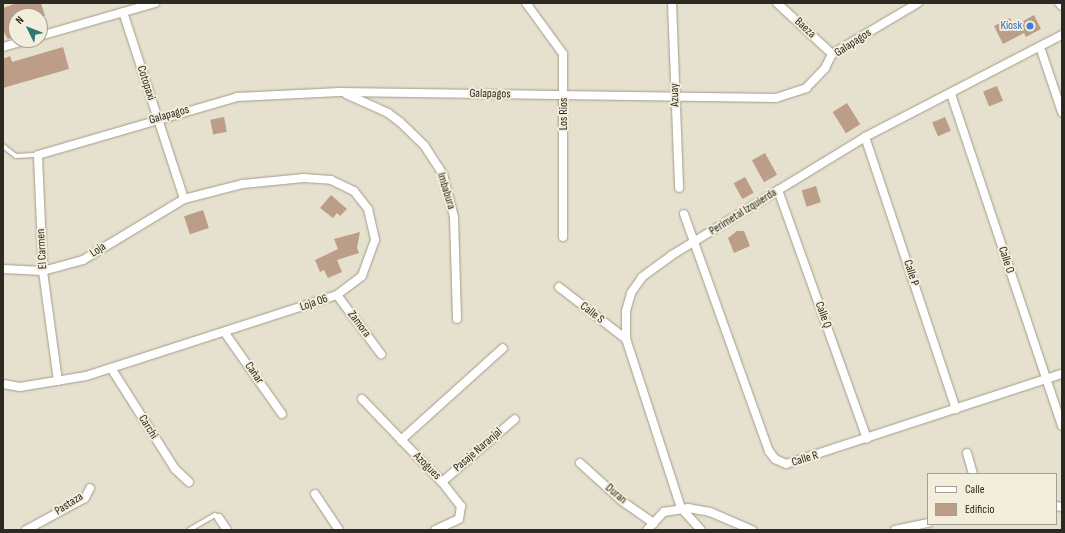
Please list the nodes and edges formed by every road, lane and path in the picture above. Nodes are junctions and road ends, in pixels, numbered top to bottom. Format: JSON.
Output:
{"nodes":[{"id":1,"x":155,"y":3,"type":"edge"},
{"id":2,"x":526,"y":3,"type":"edge"},
{"id":3,"x":672,"y":3,"type":"edge"},
{"id":4,"x":777,"y":3,"type":"edge"},
{"id":5,"x":918,"y":3,"type":"edge"},
{"id":6,"x":1059,"y":3,"type":"edge"},
{"id":7,"x":1062,"y":6,"type":"edge"},
{"id":8,"x":123,"y":12,"type":"junction"},
{"id":9,"x":48,"y":34,"type":"edge"},
{"id":10,"x":1062,"y":35,"type":"edge"},
{"id":11,"x":1040,"y":47,"type":"junction"},
{"id":12,"x":832,"y":54,"type":"junction"},
{"id":13,"x":340,"y":92,"type":"junction"},
{"id":14,"x":951,"y":94,"type":"junction"},
{"id":15,"x":564,"y":95,"type":"junction"},
{"id":16,"x":675,"y":98,"type":"junction"},
{"id":17,"x":1062,"y":112,"type":"edge"},
{"id":18,"x":158,"y":118,"type":"junction"},
{"id":19,"x":865,"y":137,"type":"junction"},
{"id":20,"x":3,"y":146,"type":"edge"},
{"id":21,"x":38,"y":155,"type":"junction"},
{"id":22,"x":679,"y":188,"type":"dead end"},
{"id":23,"x":778,"y":190,"type":"junction"},
{"id":24,"x":184,"y":199,"type":"junction"},
{"id":25,"x":684,"y":214,"type":"dead end"},
{"id":26,"x":563,"y":237,"type":"dead end"},
{"id":27,"x":696,"y":242,"type":"junction"},
{"id":28,"x":3,"y":270,"type":"edge"},
{"id":29,"x":42,"y":270,"type":"junction"},
{"id":30,"x":559,"y":287,"type":"dead end"},
{"id":31,"x":337,"y":295,"type":"junction"},
{"id":32,"x":457,"y":319,"type":"dead end"},
{"id":33,"x":225,"y":333,"type":"junction"},
{"id":34,"x":626,"y":339,"type":"junction"},
{"id":35,"x":503,"y":348,"type":"dead end"},
{"id":36,"x":381,"y":354,"type":"dead end"},
{"id":37,"x":111,"y":368,"type":"junction"},
{"id":38,"x":1062,"y":374,"type":"edge"},
{"id":39,"x":1045,"y":379,"type":"junction"},
{"id":40,"x":58,"y":381,"type":"junction"},
{"id":41,"x":3,"y":384,"type":"edge"},
{"id":42,"x":362,"y":399,"type":"dead end"},
{"id":43,"x":956,"y":409,"type":"junction"},
{"id":44,"x":282,"y":414,"type":"dead end"},
{"id":45,"x":514,"y":419,"type":"dead end"},
{"id":46,"x":1062,"y":426,"type":"edge"},
{"id":47,"x":867,"y":439,"type":"junction"},
{"id":48,"x":401,"y":440,"type":"junction"},
{"id":49,"x":967,"y":453,"type":"dead end"},
{"id":50,"x":580,"y":463,"type":"dead end"},
{"id":51,"x":973,"y":473,"type":"edge"},
{"id":52,"x":189,"y":482,"type":"dead end"},
{"id":53,"x":442,"y":482,"type":"junction"},
{"id":54,"x":90,"y":488,"type":"dead end"},
{"id":55,"x":315,"y":494,"type":"dead end"},
{"id":56,"x":681,"y":508,"type":"junction"},
{"id":57,"x":219,"y":518,"type":"joint"},
{"id":58,"x":654,"y":523,"type":"junction"},
{"id":59,"x":927,"y":523,"type":"edge"},
{"id":60,"x":26,"y":530,"type":"edge"},
{"id":61,"x":189,"y":530,"type":"edge"},
{"id":62,"x":227,"y":530,"type":"edge"},
{"id":63,"x":339,"y":530,"type":"edge"},
{"id":64,"x":435,"y":530,"type":"edge"},
{"id":65,"x":647,"y":530,"type":"edge"},
{"id":66,"x":701,"y":530,"type":"edge"},
{"id":67,"x":752,"y":530,"type":"edge"},
{"id":68,"x":895,"y":530,"type":"edge"}],
"edges":[{"from":1,"to":8,"type":"street"},
{"from":2,"to":15,"type":"street","name":"Los Rios"},
{"from":3,"to":16,"type":"street","name":"Azuay"},
{"from":4,"to":12,"type":"street","name":"Baeza"},
{"from":5,"to":12,"type":"street","name":"Galapagos"},
{"from":6,"to":7,"type":"street"},
{"from":8,"to":9,"type":"street"},
{"from":8,"to":18,"type":"street","name":"Cotopaxi"},
{"from":10,"to":11,"type":"street","name":"Perimetal Izquierda"},
{"from":11,"to":14,"type":"street","name":"Perimetal Izquierda"},
{"from":11,"to":17,"type":"street"},
{"from":12,"to":16,"type":"street","name":"Galapagos"},
{"from":13,"to":15,"type":"street","name":"Galapagos"},
{"from":13,"to":18,"type":"street","name":"Galapagos"},
{"from":13,"to":32,"type":"street","name":"Imbabura"},
{"from":14,"to":19,"type":"street","name":"Perimetal Izquierda"},
{"from":14,"to":39,"type":"street","name":"Calle O"},
{"from":15,"to":16,"type":"street","name":"Galapagos"},
{"from":15,"to":26,"type":"street","name":"Los Rios"},
{"from":16,"to":22,"type":"street","name":"Azuay"},
{"from":18,"to":21,"type":"street","name":"Galapagos"},
{"from":18,"to":24,"type":"street","name":"Cotopaxi"},
{"from":19,"to":23,"type":"street","name":"Perimetal Izquierda"},
{"from":19,"to":43,"type":"street","name":"Calle P"},
{"from":20,"to":21,"type":"lane"},
{"from":21,"to":29,"type":"street","name":"El Carmen"},
{"from":23,"to":27,"type":"street","name":"Perimetal Izquierda"},
{"from":23,"to":47,"type":"street","name":"Calle Q"},
{"from":24,"to":29,"type":"street","name":"Loja"},
{"from":24,"to":31,"type":"street","name":"Loja 06"},
{"from":25,"to":27,"type":"street","name":"Calle R"},
{"from":27,"to":34,"type":"street","name":"Perimetal Izquierda"},
{"from":27,"to":47,"type":"street","name":"Calle R"},
{"from":28,"to":29,"type":"street","name":"Loja"},
{"from":29,"to":40,"type":"street","name":"El Carmen"},
{"from":30,"to":34,"type":"street","name":"Calle S"},
{"from":31,"to":33,"type":"street","name":"Loja 06"},
{"from":31,"to":36,"type":"street","name":"Zamora"},
{"from":33,"to":37,"type":"street","name":"Loja 06"},
{"from":33,"to":44,"type":"street","name":"Cañar"},
{"from":34,"to":56,"type":"street","name":"Perimetal Izquierda"},
{"from":35,"to":48,"type":"street"},
{"from":37,"to":40,"type":"street","name":"Loja 06"},
{"from":37,"to":52,"type":"street","name":"Carchi"},
{"from":38,"to":39,"type":"street","name":"Calle R"},
{"from":39,"to":43,"type":"street","name":"Calle R"},
{"from":39,"to":46,"type":"street","name":"Calle O"},
{"from":40,"to":41,"type":"street","name":"Loja 06"},
{"from":42,"to":48,"type":"street","name":"Azogues"},
{"from":43,"to":47,"type":"street","name":"Calle R"},
{"from":45,"to":53,"type":"street","name":"Pasaje Naranjal"},
{"from":48,"to":53,"type":"street","name":"Azogues"},
{"from":49,"to":51,"type":"street"},
{"from":50,"to":58,"type":"street","name":"Duran"},
{"from":53,"to":64,"type":"street","name":"Azogues"},
{"from":54,"to":60,"type":"street","name":"Pastaza"},
{"from":55,"to":63,"type":"street"},
{"from":56,"to":58,"type":"street"},
{"from":56,"to":66,"type":"street"},
{"from":56,"to":67,"type":"street"},
{"from":57,"to":61,"type":"lane"},
{"from":57,"to":62,"type":"street"},
{"from":58,"to":65,"type":"street"},
{"from":59,"to":68,"type":"street"}]}
